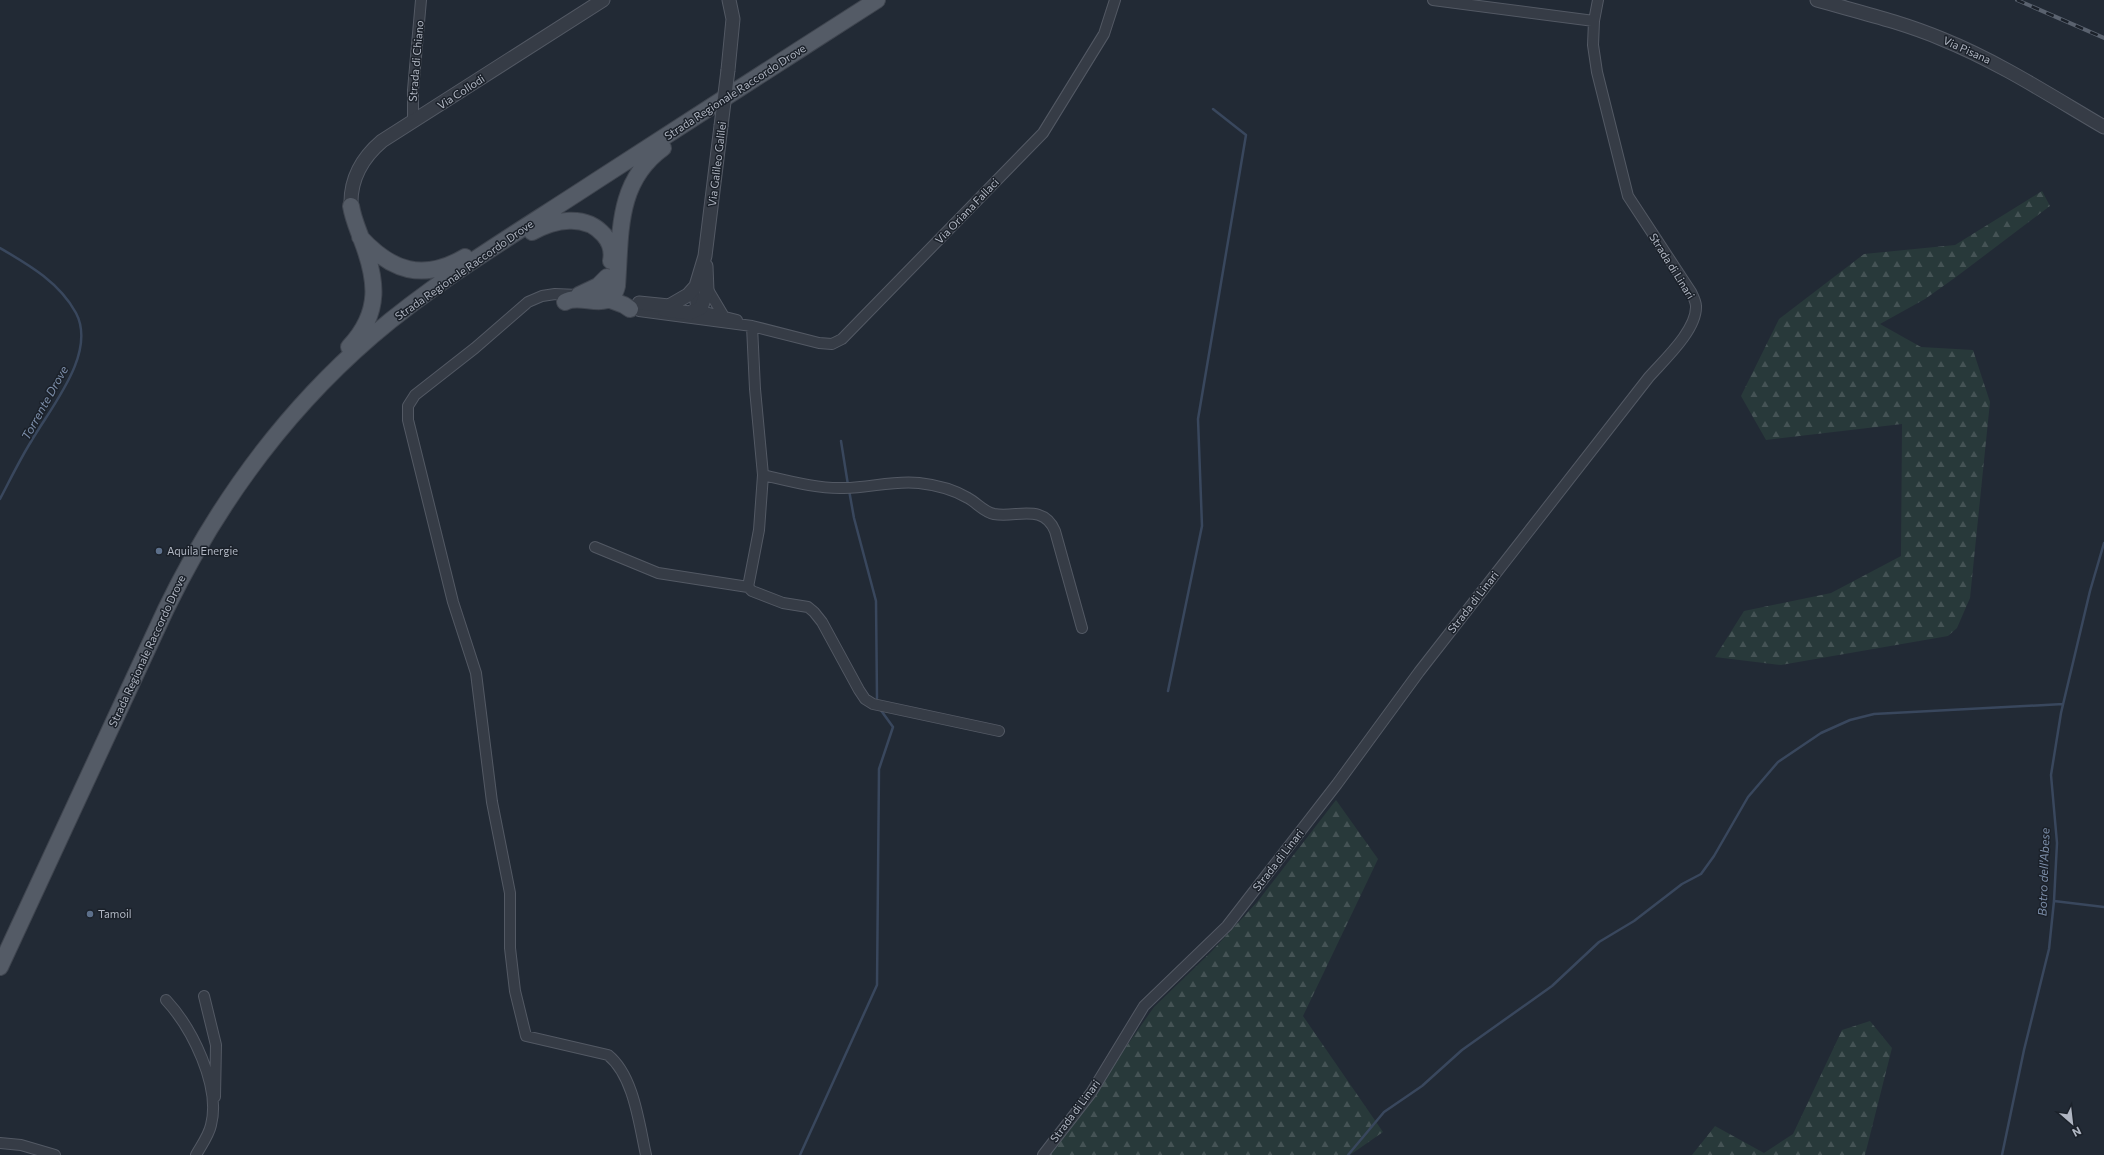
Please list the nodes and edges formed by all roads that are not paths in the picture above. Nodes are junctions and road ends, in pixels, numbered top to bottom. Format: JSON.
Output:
{"nodes":[{"id":1,"x":421,"y":0,"type":"edge"},
{"id":2,"x":603,"y":0,"type":"edge"},
{"id":3,"x":729,"y":0,"type":"edge"},
{"id":4,"x":877,"y":0,"type":"edge"},
{"id":5,"x":1115,"y":0,"type":"edge"},
{"id":6,"x":1433,"y":0,"type":"edge"},
{"id":7,"x":1598,"y":0,"type":"edge"},
{"id":8,"x":1818,"y":0,"type":"edge"},
{"id":9,"x":1594,"y":21,"type":"junction"},
{"id":10,"x":765,"y":72,"type":"junction"},
{"id":11,"x":413,"y":121,"type":"junction"},
{"id":12,"x":2104,"y":128,"type":"edge"},
{"id":13,"x":621,"y":165,"type":"junction"},
{"id":14,"x":351,"y":206,"type":"joint"},
{"id":15,"x":360,"y":237,"type":"junction"},
{"id":16,"x":612,"y":278,"type":"junction"},
{"id":17,"x":700,"y":288,"type":"junction"},
{"id":18,"x":572,"y":298,"type":"junction"},
{"id":19,"x":608,"y":300,"type":"junction"},
{"id":20,"x":669,"y":306,"type":"junction"},
{"id":21,"x":636,"y":307,"type":"junction"},
{"id":22,"x":520,"y":310,"type":"junction"},
{"id":23,"x":698,"y":310,"type":"junction"},
{"id":24,"x":397,"y":316,"type":"junction"},
{"id":25,"x":719,"y":318,"type":"junction"},
{"id":26,"x":752,"y":326,"type":"junction"},
{"id":27,"x":288,"y":421,"type":"junction"},
{"id":28,"x":763,"y":475,"type":"junction"},
{"id":29,"x":596,"y":547,"type":"dead end"},
{"id":30,"x":748,"y":587,"type":"junction"},
{"id":31,"x":1082,"y":628,"type":"dead end"},
{"id":32,"x":999,"y":732,"type":"dead end"},
{"id":33,"x":0,"y":968,"type":"edge"},
{"id":34,"x":204,"y":996,"type":"dead end"},
{"id":35,"x":166,"y":1000,"type":"dead end"},
{"id":36,"x":214,"y":1111,"type":"junction"},
{"id":37,"x":0,"y":1143,"type":"edge"},
{"id":38,"x":55,"y":1155,"type":"edge"},
{"id":39,"x":196,"y":1155,"type":"edge"},
{"id":40,"x":646,"y":1155,"type":"edge"},
{"id":41,"x":1043,"y":1155,"type":"edge"}],
"edges":[{"from":1,"to":11,"type":"street","name":"Strada di Chiano"},
{"from":2,"to":11,"type":"street","name":"Via Collodi"},
{"from":3,"to":17,"type":"street","name":"Via Galileo Galilei","bridge":true},
{"from":4,"to":10,"type":"main road","name":"Strada Regionale Raccordo Drove"},
{"from":5,"to":26,"type":"street","name":"Via Oriana Fallaci"},
{"from":6,"to":9,"type":"street"},
{"from":7,"to":9,"type":"street","name":"Strada di Linari"},
{"from":8,"to":12,"type":"street","name":"Via Pisana"},
{"from":9,"to":41,"type":"street","name":"Strada di Linari"},
{"from":10,"to":13,"type":"main road","name":"Strada Regionale Raccordo Drove"},
{"from":10,"to":16,"type":"main road"},
{"from":11,"to":14,"type":"street","name":"Via Collodi"},
{"from":13,"to":15,"type":"main road"},
{"from":13,"to":24,"type":"main road","name":"Strada Regionale Raccordo Drove"},
{"from":14,"to":15,"type":"main road"},
{"from":15,"to":27,"type":"main road"},
{"from":16,"to":18,"type":"main road"},
{"from":16,"to":19,"type":"main road"},
{"from":16,"to":21,"type":"main road"},
{"from":16,"to":24,"type":"main road"},
{"from":17,"to":20,"type":"street"},
{"from":17,"to":23,"type":"street","name":"Via Galileo Galilei"},
{"from":17,"to":25,"type":"street"},
{"from":18,"to":19,"type":"main road"},
{"from":18,"to":21,"type":"street"},
{"from":18,"to":22,"type":"street"},
{"from":18,"to":22,"type":"street"},
{"from":19,"to":21,"type":"main road"},
{"from":20,"to":21,"type":"street"},
{"from":20,"to":23,"type":"street"},
{"from":21,"to":23,"type":"street"},
{"from":21,"to":25,"type":"street"},
{"from":22,"to":40,"type":"street"},
{"from":23,"to":25,"type":"street"},
{"from":24,"to":27,"type":"main road","name":"Strada Regionale Raccordo Drove"},
{"from":25,"to":26,"type":"street","name":"Via Oriana Fallaci"},
{"from":26,"to":28,"type":"street"},
{"from":27,"to":33,"type":"main road","name":"Strada Regionale Raccordo Drove"},
{"from":28,"to":30,"type":"street"},
{"from":28,"to":31,"type":"street"},
{"from":29,"to":30,"type":"street"},
{"from":30,"to":32,"type":"street"},
{"from":34,"to":36,"type":"street"},
{"from":35,"to":36,"type":"street"},
{"from":36,"to":39,"type":"street"},
{"from":37,"to":38,"type":"street"}]}
